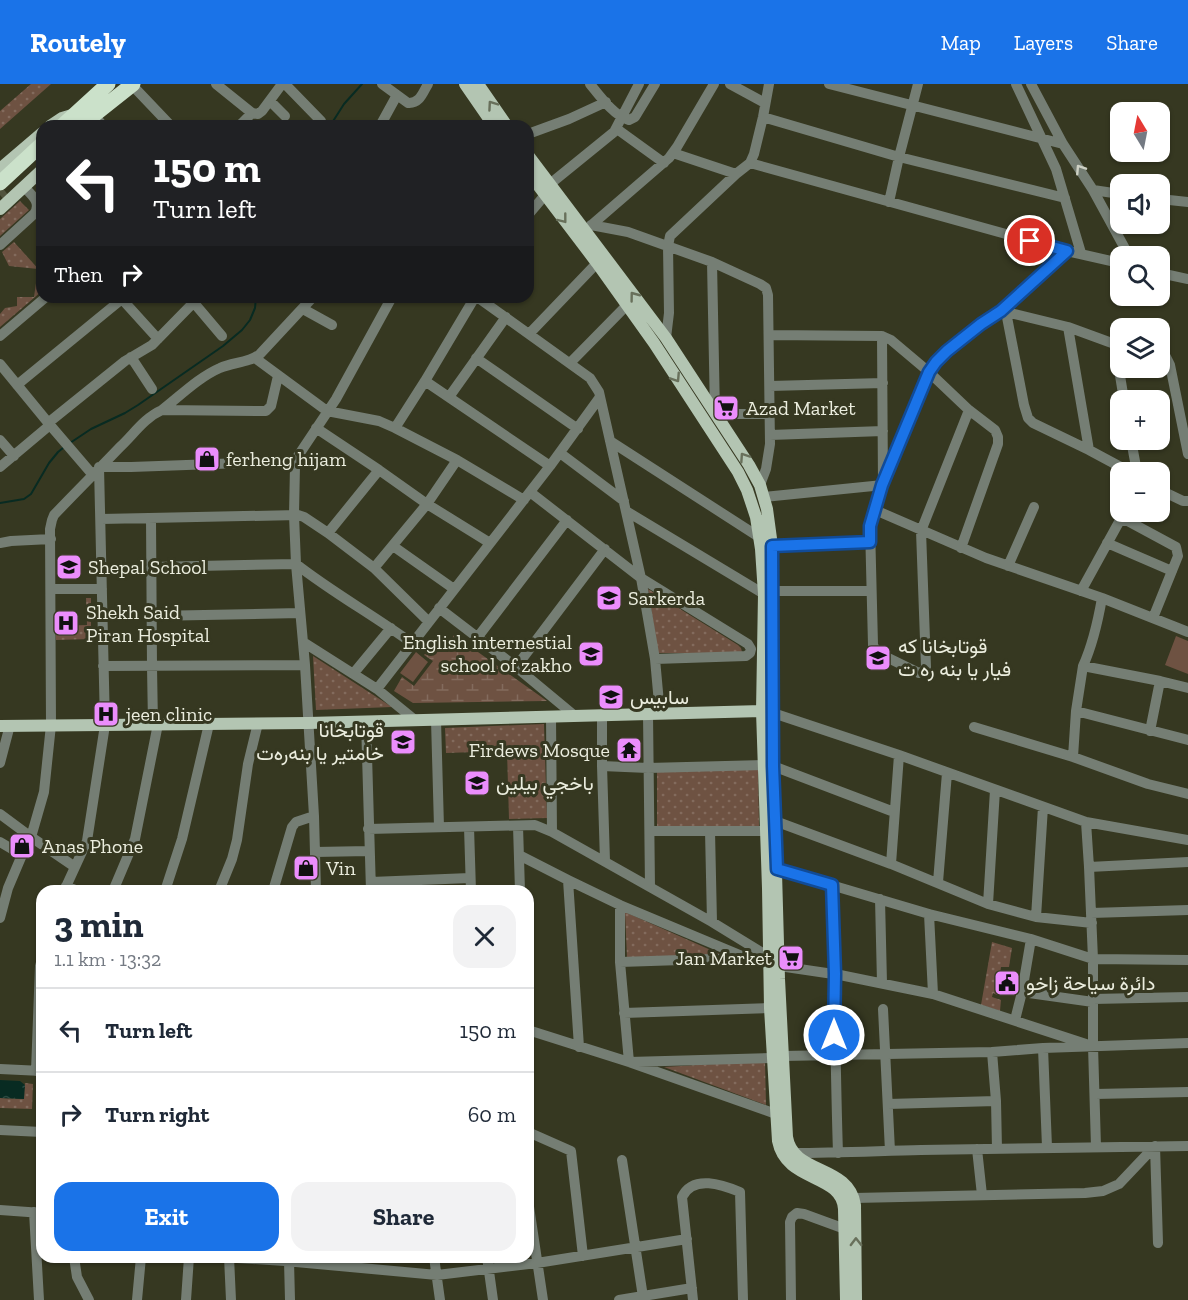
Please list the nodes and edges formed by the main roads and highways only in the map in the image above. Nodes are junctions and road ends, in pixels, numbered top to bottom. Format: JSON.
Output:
{"nodes":[{"id":1,"x":108,"y":84,"type":"edge"},
{"id":2,"x":132,"y":84,"type":"edge"},
{"id":3,"x":465,"y":84,"type":"edge"},
{"id":4,"x":480,"y":85,"type":"edge"},
{"id":5,"x":59,"y":120,"type":"edge"},
{"id":6,"x":74,"y":120,"type":"edge"},
{"id":7,"x":87,"y":120,"type":"edge"},
{"id":8,"x":88,"y":120,"type":"edge"},
{"id":9,"x":489,"y":120,"type":"edge"},
{"id":10,"x":503,"y":120,"type":"edge"},
{"id":11,"x":36,"y":138,"type":"edge"},
{"id":12,"x":36,"y":151,"type":"edge"},
{"id":13,"x":36,"y":162,"type":"edge"},
{"id":14,"x":534,"y":166,"type":"edge"},
{"id":15,"x":1,"y":167,"type":"edge"},
{"id":16,"x":36,"y":176,"type":"edge"},
{"id":17,"x":534,"y":177,"type":"edge"},
{"id":18,"x":3,"y":187,"type":"edge"},
{"id":19,"x":547,"y":189,"type":"junction"},
{"id":20,"x":0,"y":209,"type":"edge"},
{"id":21,"x":644,"y":319,"type":"junction"},
{"id":22,"x":768,"y":593,"type":"junction"},
{"id":23,"x":768,"y":712,"type":"junction"},
{"id":24,"x":5,"y":725,"type":"edge"},
{"id":25,"x":771,"y":826,"type":"junction"},
{"id":26,"x":774,"y":961,"type":"junction"},
{"id":27,"x":778,"y":1057,"type":"junction"},
{"id":28,"x":846,"y":1300,"type":"edge"},
{"id":29,"x":856,"y":1300,"type":"edge"}],
"edges":[{"from":1,"to":7,"type":"highway"},
{"from":2,"to":8,"type":"highway"},
{"from":3,"to":9,"type":"main road"},
{"from":10,"to":4,"type":"main road","one_way":true},
{"from":5,"to":6,"type":"main road"},
{"from":11,"to":15,"type":"main road"},
{"from":12,"to":18,"type":"highway"},
{"from":13,"to":18,"type":"highway"},
{"from":14,"to":19,"type":"main road"},
{"from":16,"to":20,"type":"main road"},
{"from":17,"to":19,"type":"main road"},
{"from":19,"to":21,"type":"main road","one_way":true},
{"from":21,"to":19,"type":"main road","one_way":true},
{"from":21,"to":22,"type":"main road","one_way":true},
{"from":22,"to":21,"type":"main road","one_way":true},
{"from":22,"to":23,"type":"main road"},
{"from":23,"to":24,"type":"main road"},
{"from":23,"to":25,"type":"main road"},
{"from":25,"to":26,"type":"main road"},
{"from":25,"to":26,"type":"main road"},
{"from":26,"to":27,"type":"main road"},
{"from":27,"to":28,"type":"main road"},
{"from":29,"to":27,"type":"main road","one_way":true}]}
